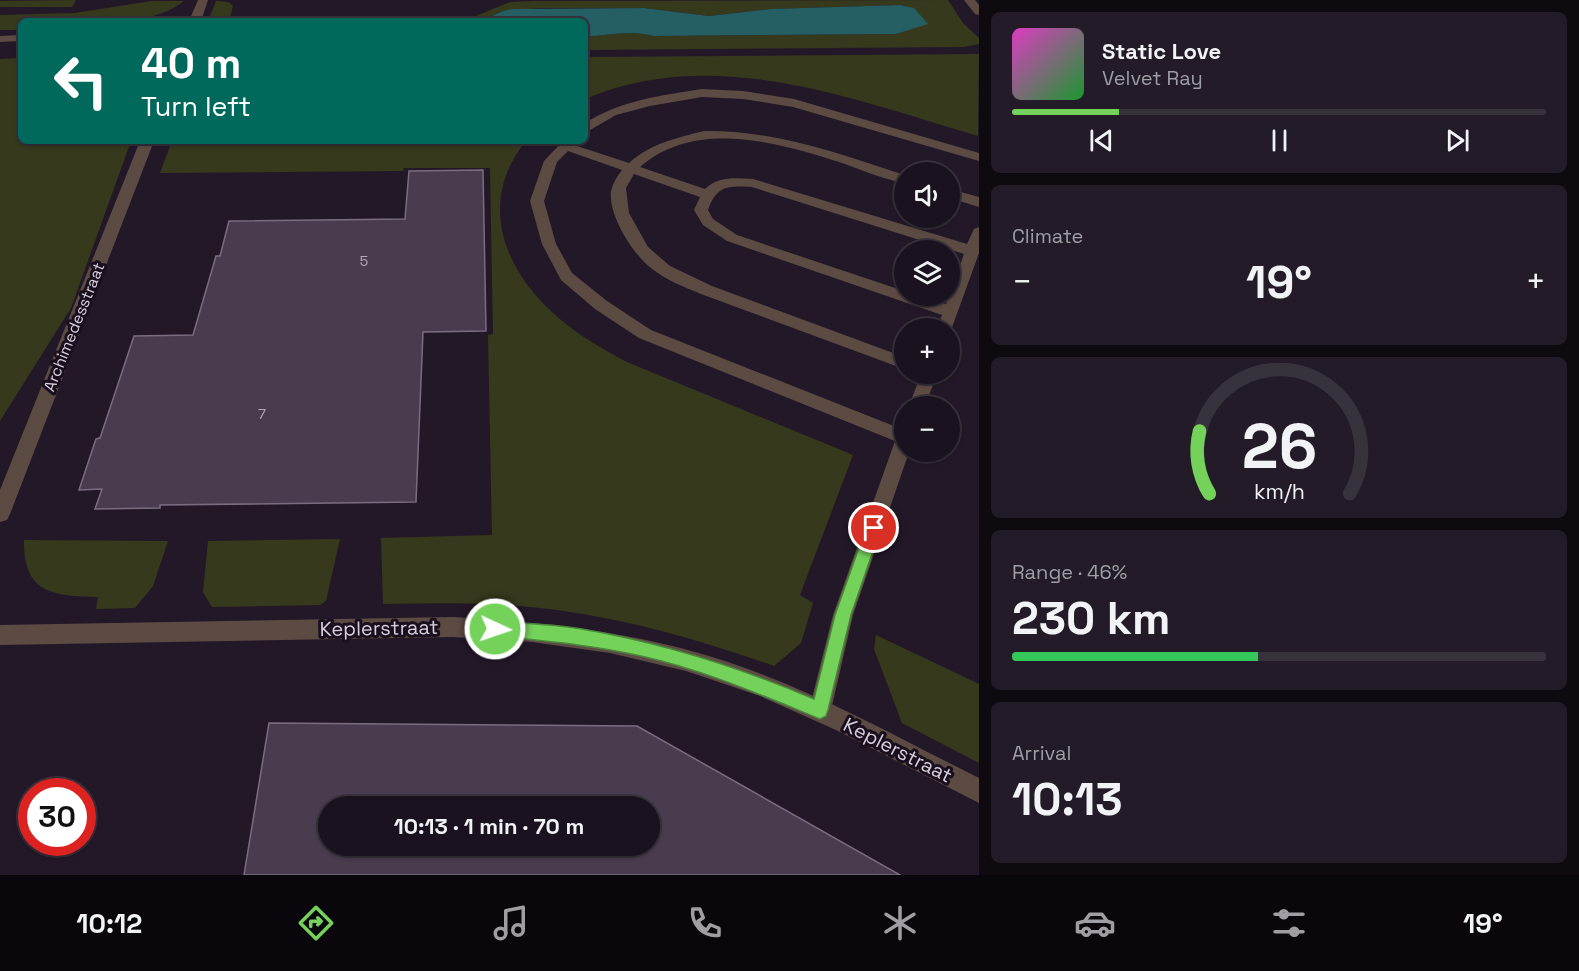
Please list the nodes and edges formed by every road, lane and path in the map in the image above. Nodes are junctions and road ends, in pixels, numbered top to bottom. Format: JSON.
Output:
{"nodes":[{"id":1,"x":203,"y":0,"type":"edge"},
{"id":2,"x":969,"y":0,"type":"edge"},
{"id":3,"x":979,"y":12,"type":"edge"},
{"id":4,"x":196,"y":18,"type":"edge"},
{"id":5,"x":18,"y":38,"type":"edge"},
{"id":6,"x":0,"y":39,"type":"edge"},
{"id":7,"x":588,"y":127,"type":"edge"},
{"id":8,"x":146,"y":144,"type":"edge"},
{"id":9,"x":567,"y":144,"type":"edge"},
{"id":10,"x":979,"y":157,"type":"edge"},
{"id":11,"x":629,"y":168,"type":"junction"},
{"id":12,"x":894,"y":176,"type":"edge"},
{"id":13,"x":706,"y":194,"type":"junction"},
{"id":14,"x":960,"y":196,"type":"edge"},
{"id":15,"x":979,"y":202,"type":"edge"},
{"id":16,"x":979,"y":232,"type":"edge"},
{"id":17,"x":972,"y":251,"type":"junction"},
{"id":18,"x":951,"y":312,"type":"junction"},
{"id":19,"x":949,"y":318,"type":"edge"},
{"id":20,"x":894,"y":359,"type":"edge"},
{"id":21,"x":894,"y":435,"type":"edge"},
{"id":22,"x":896,"y":462,"type":"edge"},
{"id":23,"x":0,"y":514,"type":"edge"},
{"id":24,"x":0,"y":635,"type":"edge"},
{"id":25,"x":820,"y":710,"type":"junction"},
{"id":26,"x":979,"y":791,"type":"edge"}],
"edges":[{"from":1,"to":4,"type":"street"},
{"from":2,"to":3,"type":"street"},
{"from":5,"to":6,"type":"street"},
{"from":7,"to":10,"type":"street"},
{"from":8,"to":23,"type":"street","name":"Archimedesstraat"},
{"from":9,"to":11,"type":"street"},
{"from":9,"to":21,"type":"street"},
{"from":11,"to":12,"type":"street"},
{"from":11,"to":13,"type":"street"},
{"from":11,"to":20,"type":"street"},
{"from":13,"to":17,"type":"street"},
{"from":13,"to":18,"type":"street"},
{"from":14,"to":15,"type":"street"},
{"from":16,"to":17,"type":"street"},
{"from":17,"to":18,"type":"street"},
{"from":18,"to":19,"type":"street"},
{"from":22,"to":25,"type":"street"},
{"from":24,"to":25,"type":"street","name":"Keplerstraat"},
{"from":25,"to":26,"type":"street","name":"Keplerstraat"}]}
